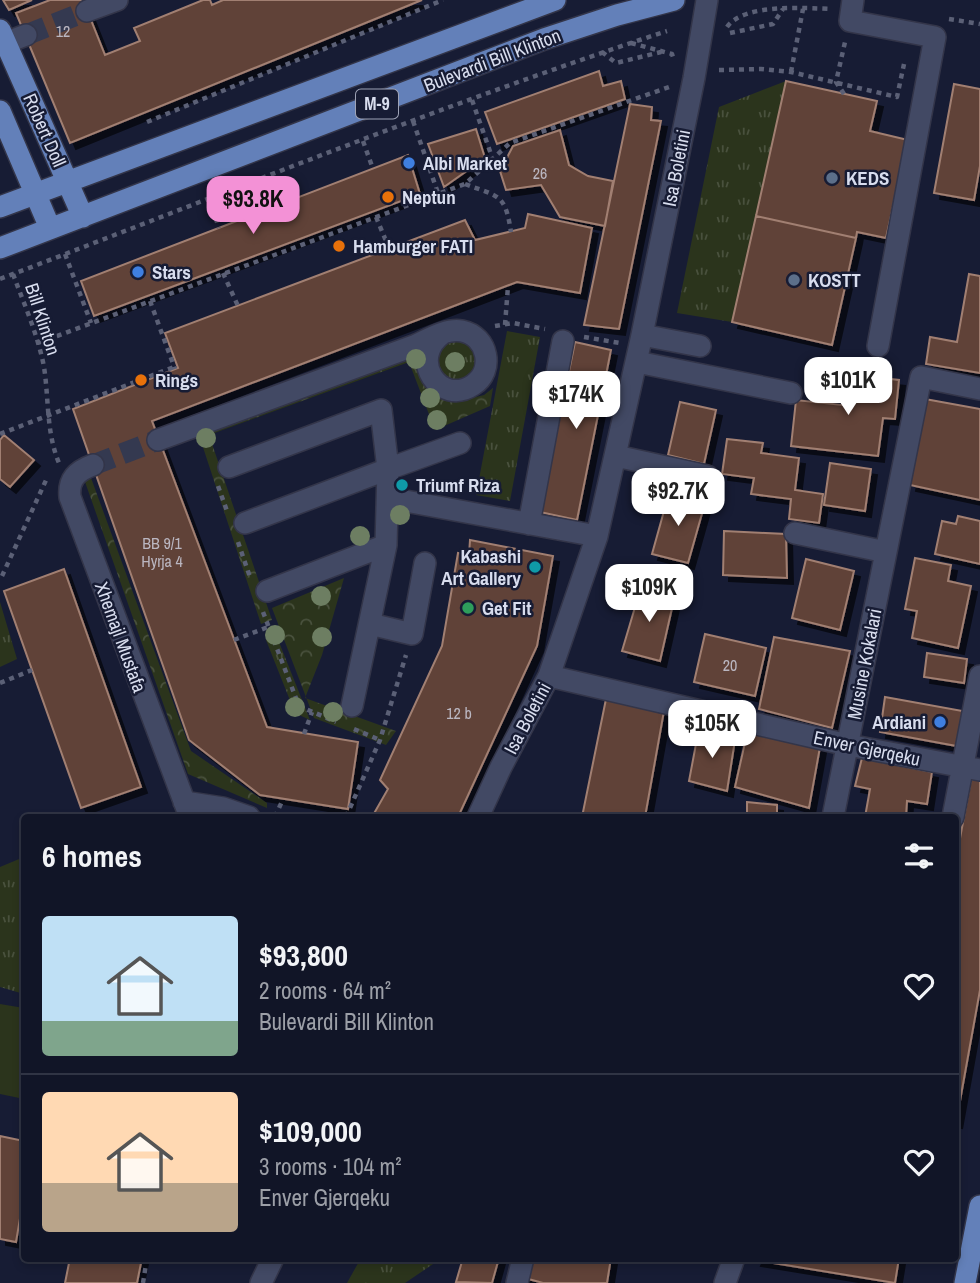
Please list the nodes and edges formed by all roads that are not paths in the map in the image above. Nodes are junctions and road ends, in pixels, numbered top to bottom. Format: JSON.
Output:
{"nodes":[{"id":1,"x":117,"y":0,"type":"edge"},
{"id":2,"x":555,"y":0,"type":"edge"},
{"id":3,"x":674,"y":0,"type":"edge"},
{"id":4,"x":707,"y":0,"type":"edge"},
{"id":5,"x":852,"y":10,"type":"edge"},
{"id":6,"x":87,"y":11,"type":"tunnel mouth"},
{"id":7,"x":8,"y":38,"type":"edge"},
{"id":8,"x":0,"y":111,"type":"edge"},
{"id":9,"x":68,"y":182,"type":"junction"},
{"id":10,"x":35,"y":194,"type":"junction"},
{"id":11,"x":0,"y":207,"type":"edge"},
{"id":12,"x":83,"y":217,"type":"junction"},
{"id":13,"x":50,"y":229,"type":"junction"},
{"id":14,"x":0,"y":248,"type":"edge"},
{"id":15,"x":443,"y":333,"type":"dead end"},
{"id":16,"x":571,"y":338,"type":"road end"},
{"id":17,"x":700,"y":346,"type":"dead end"},
{"id":18,"x":878,"y":346,"type":"dead end"},
{"id":19,"x":639,"y":348,"type":"junction"},
{"id":20,"x":980,"y":389,"type":"edge"},
{"id":21,"x":792,"y":393,"type":"dead end"},
{"id":22,"x":158,"y":440,"type":"tunnel mouth"},
{"id":23,"x":460,"y":443,"type":"dead end"},
{"id":24,"x":616,"y":456,"type":"junction"},
{"id":25,"x":93,"y":464,"type":"tunnel mouth"},
{"id":26,"x":388,"y":469,"type":"junction"},
{"id":27,"x":222,"y":472,"type":"road end"},
{"id":28,"x":707,"y":476,"type":"dead end"},
{"id":29,"x":388,"y":498,"type":"junction"},
{"id":30,"x":529,"y":524,"type":"junction"},
{"id":31,"x":237,"y":526,"type":"road end"},
{"id":32,"x":795,"y":533,"type":"dead end"},
{"id":33,"x":597,"y":536,"type":"junction"},
{"id":34,"x":386,"y":545,"type":"junction"},
{"id":35,"x":886,"y":552,"type":"junction"},
{"id":36,"x":425,"y":563,"type":"dead end"},
{"id":37,"x":260,"y":594,"type":"road end"},
{"id":38,"x":370,"y":624,"type":"junction"},
{"id":39,"x":549,"y":676,"type":"junction"},
{"id":40,"x":980,"y":676,"type":"edge"},
{"id":41,"x":352,"y":706,"type":"dead end"},
{"id":42,"x":848,"y":745,"type":"junction"},
{"id":43,"x":971,"y":768,"type":"edge"},
{"id":44,"x":187,"y":810,"type":"edge"},
{"id":45,"x":240,"y":814,"type":"edge"},
{"id":46,"x":479,"y":814,"type":"edge"},
{"id":47,"x":834,"y":814,"type":"edge"},
{"id":48,"x":954,"y":814,"type":"edge"},
{"id":49,"x":980,"y":1206,"type":"edge"},
{"id":50,"x":522,"y":1262,"type":"edge"},
{"id":51,"x":733,"y":1262,"type":"edge"},
{"id":52,"x":517,"y":1283,"type":"edge"},
{"id":53,"x":725,"y":1283,"type":"edge"},
{"id":54,"x":965,"y":1283,"type":"edge"}],
"edges":[{"from":1,"to":6,"type":"street"},
{"from":2,"to":9,"type":"main road","name":"Bulevardi Bill Klinton","number":"M-9"},
{"from":3,"to":12,"type":"main road","name":"Bulevardi Bill Klinton","number":"M-9"},
{"from":4,"to":19,"type":"street","name":"Isa Boletini"},
{"from":5,"to":18,"type":"street"},
{"from":7,"to":9,"type":"main road","name":"Robert Doll"},
{"from":8,"to":10,"type":"main road","name":"Robert Doll"},
{"from":9,"to":10,"type":"main road","name":"Bulevardi Bill Klinton","number":"M-9"},
{"from":9,"to":12,"type":"main road","name":"Robert Doll"},
{"from":10,"to":11,"type":"main road","name":"Bulevardi Bill Klinton","number":"M-9"},
{"from":10,"to":13,"type":"main road","name":"Robert Doll"},
{"from":12,"to":13,"type":"main road","name":"Bulevardi Bill Klinton","number":"M-9"},
{"from":13,"to":14,"type":"main road","name":"Bulevardi Bill Klinton","number":"M-9"},
{"from":15,"to":22,"type":"street"},
{"from":16,"to":30,"type":"street"},
{"from":17,"to":19,"type":"street"},
{"from":19,"to":21,"type":"street"},
{"from":19,"to":24,"type":"street","name":"Isa Boletini"},
{"from":20,"to":35,"type":"street","name":"Musine Kokalari"},
{"from":23,"to":26,"type":"street"},
{"from":24,"to":28,"type":"street"},
{"from":24,"to":33,"type":"street","name":"Isa Boletini"},
{"from":25,"to":44,"type":"street","name":"Xhemajl Mustafa"},
{"from":26,"to":27,"type":"street"},
{"from":26,"to":29,"type":"street"},
{"from":26,"to":31,"type":"street"},
{"from":29,"to":30,"type":"street"},
{"from":29,"to":34,"type":"street"},
{"from":30,"to":33,"type":"street"},
{"from":32,"to":35,"type":"street"},
{"from":33,"to":39,"type":"street","name":"Isa Boletini"},
{"from":34,"to":37,"type":"street"},
{"from":34,"to":38,"type":"street"},
{"from":35,"to":42,"type":"street","name":"Musine Kokalari"},
{"from":36,"to":38,"type":"street"},
{"from":38,"to":41,"type":"street"},
{"from":39,"to":42,"type":"street","name":"Enver Gjerqeku"},
{"from":39,"to":46,"type":"street","name":"Isa Boletini"},
{"from":40,"to":43,"type":"street"},
{"from":42,"to":43,"type":"street","name":"Enver Gjerqeku"},
{"from":42,"to":47,"type":"street","name":"Musine Kokalari"},
{"from":43,"to":48,"type":"street"},
{"from":44,"to":45,"type":"street"},
{"from":49,"to":54,"type":"main road"},
{"from":50,"to":52,"type":"street"},
{"from":51,"to":53,"type":"street"}]}
